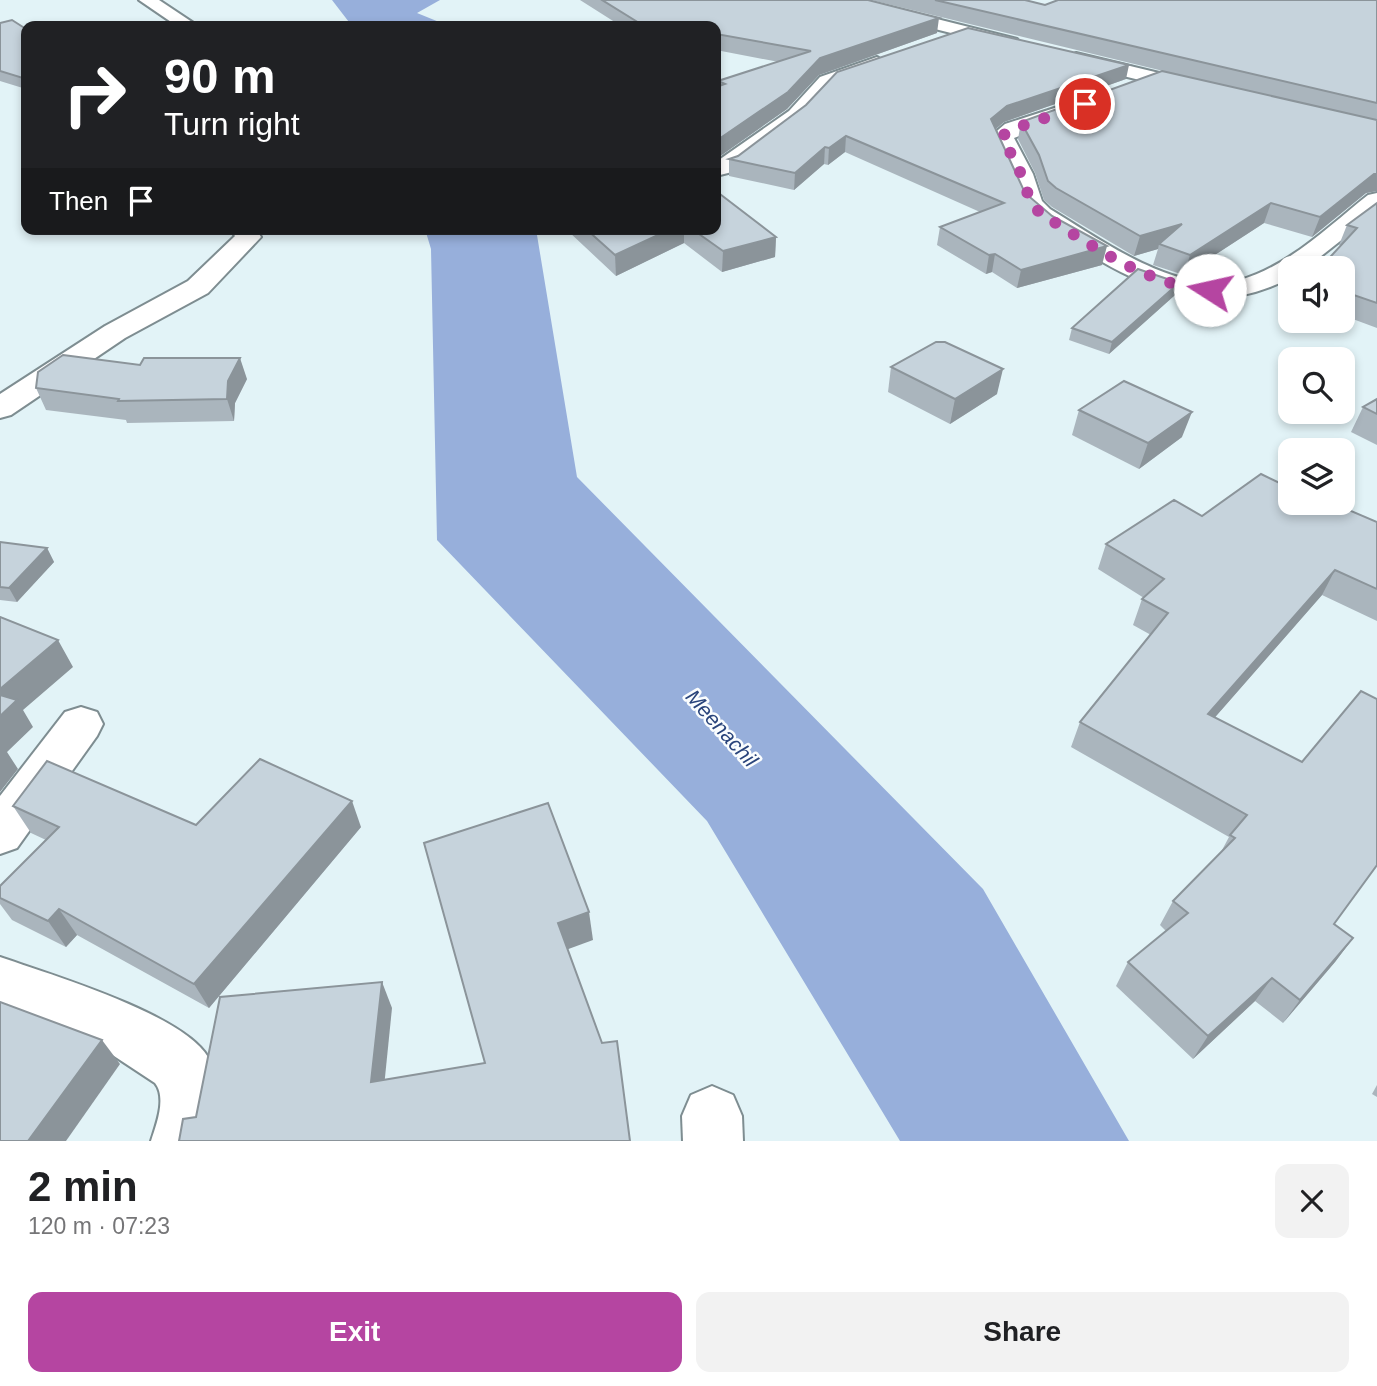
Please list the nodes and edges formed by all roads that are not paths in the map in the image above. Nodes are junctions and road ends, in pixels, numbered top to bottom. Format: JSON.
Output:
{"nodes":[{"id":1,"x":147,"y":0,"type":"edge"},
{"id":2,"x":841,"y":0,"type":"edge"},
{"id":3,"x":181,"y":21,"type":"edge"},
{"id":4,"x":965,"y":33,"type":"junction"},
{"id":5,"x":927,"y":46,"type":"edge"},
{"id":6,"x":1029,"y":48,"type":"edge"},
{"id":7,"x":1055,"y":54,"type":"edge"},
{"id":8,"x":902,"y":55,"type":"edge"},
{"id":9,"x":1157,"y":78,"type":"junction"},
{"id":10,"x":1212,"y":91,"type":"edge"},
{"id":11,"x":1118,"y":92,"type":"edge"},
{"id":12,"x":1091,"y":101,"type":"edge"},
{"id":13,"x":721,"y":168,"type":"edge"},
{"id":14,"x":1377,"y":200,"type":"edge"},
{"id":15,"x":247,"y":235,"type":"edge"},
{"id":16,"x":0,"y":408,"type":"edge"},
{"id":17,"x":81,"y":724,"type":"dead end"},
{"id":18,"x":0,"y":833,"type":"edge"},
{"id":19,"x":0,"y":983,"type":"edge"},
{"id":20,"x":181,"y":1141,"type":"edge"}],
"edges":[{"from":1,"to":3,"type":"street"},
{"from":2,"to":4,"type":"street"},
{"from":4,"to":5,"type":"street"},
{"from":4,"to":6,"type":"street"},
{"from":7,"to":9,"type":"street"},
{"from":8,"to":13,"type":"street"},
{"from":9,"to":10,"type":"street"},
{"from":9,"to":11,"type":"street"},
{"from":12,"to":14,"type":"street"},
{"from":15,"to":16,"type":"street"},
{"from":17,"to":18,"type":"street"},
{"from":19,"to":20,"type":"street"}]}
